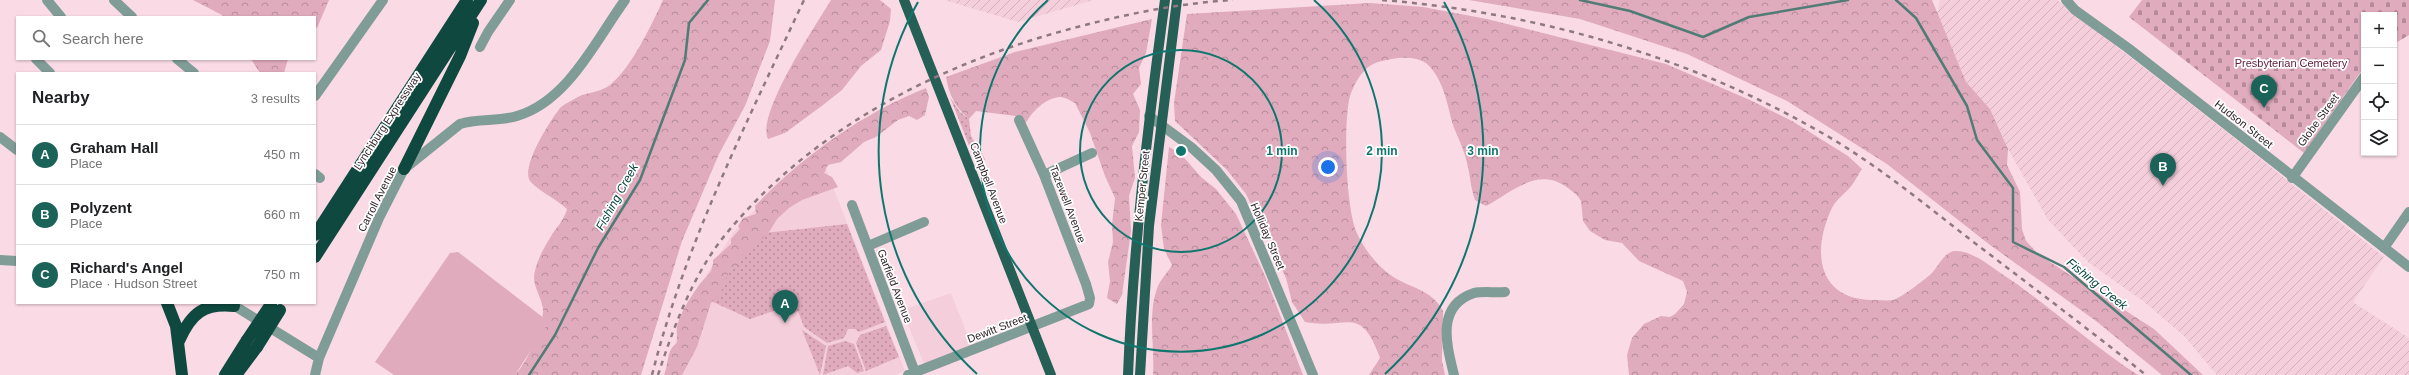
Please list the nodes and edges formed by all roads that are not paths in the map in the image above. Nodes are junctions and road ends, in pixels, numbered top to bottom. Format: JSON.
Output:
{"nodes":[{"id":1,"x":47,"y":0,"type":"edge"},
{"id":2,"x":114,"y":0,"type":"edge"},
{"id":3,"x":383,"y":0,"type":"edge"},
{"id":4,"x":467,"y":0,"type":"edge"},
{"id":5,"x":481,"y":0,"type":"edge"},
{"id":6,"x":510,"y":0,"type":"edge"},
{"id":7,"x":625,"y":0,"type":"edge"},
{"id":8,"x":904,"y":0,"type":"edge"},
{"id":9,"x":1165,"y":0,"type":"edge"},
{"id":10,"x":1177,"y":0,"type":"edge"},
{"id":11,"x":2066,"y":0,"type":"edge"},
{"id":12,"x":60,"y":16,"type":"edge"},
{"id":13,"x":131,"y":16,"type":"edge"},
{"id":14,"x":480,"y":47,"type":"dead end"},
{"id":15,"x":37,"y":60,"type":"edge"},
{"id":16,"x":178,"y":60,"type":"edge"},
{"id":17,"x":49,"y":72,"type":"edge"},
{"id":18,"x":193,"y":72,"type":"edge"},
{"id":19,"x":2361,"y":81,"type":"edge"},
{"id":20,"x":316,"y":95,"type":"edge"},
{"id":21,"x":1149,"y":116,"type":"junction"},
{"id":22,"x":1019,"y":120,"type":"dead end"},
{"id":23,"x":1160,"y":126,"type":"junction"},
{"id":24,"x":0,"y":137,"type":"edge"},
{"id":25,"x":16,"y":149,"type":"edge"},
{"id":26,"x":1092,"y":153,"type":"dead end"},
{"id":27,"x":404,"y":169,"type":"junction"},
{"id":28,"x":1044,"y":175,"type":"junction"},
{"id":29,"x":2292,"y":178,"type":"junction"},
{"id":30,"x":852,"y":205,"type":"dead end"},
{"id":31,"x":2409,"y":212,"type":"edge"},
{"id":32,"x":326,"y":218,"type":"junction"},
{"id":33,"x":924,"y":222,"type":"dead end"},
{"id":34,"x":316,"y":228,"type":"edge"},
{"id":35,"x":316,"y":233,"type":"edge"},
{"id":36,"x":868,"y":246,"type":"junction"},
{"id":37,"x":2384,"y":248,"type":"junction"},
{"id":38,"x":316,"y":255,"type":"edge"},
{"id":39,"x":0,"y":260,"type":"edge"},
{"id":40,"x":16,"y":262,"type":"edge"},
{"id":41,"x":2409,"y":267,"type":"edge"},
{"id":42,"x":1505,"y":292,"type":"dead end"},
{"id":43,"x":1090,"y":298,"type":"joint"},
{"id":44,"x":167,"y":304,"type":"edge"},
{"id":45,"x":232,"y":304,"type":"edge"},
{"id":46,"x":277,"y":305,"type":"edge"},
{"id":47,"x":1033,"y":327,"type":"junction"},
{"id":48,"x":179,"y":341,"type":"junction"},
{"id":49,"x":252,"y":344,"type":"junction"},
{"id":50,"x":319,"y":358,"type":"junction"},
{"id":51,"x":913,"y":374,"type":"edge"},
{"id":52,"x":182,"y":375,"type":"edge"},
{"id":53,"x":225,"y":375,"type":"edge"},
{"id":54,"x":236,"y":375,"type":"edge"},
{"id":55,"x":315,"y":375,"type":"edge"},
{"id":56,"x":1051,"y":375,"type":"edge"},
{"id":57,"x":1128,"y":375,"type":"edge"},
{"id":58,"x":1140,"y":375,"type":"edge"},
{"id":59,"x":1313,"y":375,"type":"edge"},
{"id":60,"x":1454,"y":375,"type":"edge"}],
"edges":[{"from":1,"to":12,"type":"street"},
{"from":2,"to":13,"type":"street"},
{"from":3,"to":20,"type":"street"},
{"from":4,"to":32,"type":"highway","name":"Lynchburg Expressway"},
{"from":5,"to":27,"type":"highway"},
{"from":5,"to":38,"type":"highway","name":"Lynchburg Expressway"},
{"from":6,"to":14,"type":"street"},
{"from":7,"to":27,"type":"street","name":"Carroll Avenue"},
{"from":8,"to":47,"type":"main road","name":"Campbell Avenue"},
{"from":9,"to":21,"type":"main road","name":"Kemper Street"},
{"from":10,"to":23,"type":"main road","name":"Kemper Street"},
{"from":11,"to":29,"type":"street","name":"Hudson Street"},
{"from":15,"to":17,"type":"street"},
{"from":16,"to":18,"type":"street"},
{"from":19,"to":29,"type":"street","name":"Globe Street"},
{"from":21,"to":23,"type":"street","name":"Holliday Street"},
{"from":21,"to":57,"type":"main road","name":"Kemper Street"},
{"from":22,"to":28,"type":"street","name":"Tazewell Avenue"},
{"from":23,"to":58,"type":"main road","name":"Kemper Street"},
{"from":23,"to":59,"type":"street","name":"Holliday Street"},
{"from":24,"to":25,"type":"street"},
{"from":26,"to":28,"type":"street"},
{"from":27,"to":50,"type":"street","name":"Carroll Avenue"},
{"from":28,"to":43,"type":"street","name":"Tazewell Avenue"},
{"from":29,"to":37,"type":"street","name":"Hudson Street"},
{"from":30,"to":36,"type":"street","name":"Garfield Avenue"},
{"from":31,"to":37,"type":"street"},
{"from":32,"to":34,"type":"highway"},
{"from":32,"to":35,"type":"highway","name":"Lynchburg Expressway"},
{"from":33,"to":36,"type":"street"},
{"from":36,"to":51,"type":"street","name":"Garfield Avenue"},
{"from":37,"to":41,"type":"street","name":"Hudson Street"},
{"from":39,"to":40,"type":"street"},
{"from":42,"to":60,"type":"street"},
{"from":43,"to":47,"type":"street","name":"Dewitt Street"},
{"from":44,"to":48,"type":"highway"},
{"from":45,"to":48,"type":"highway"},
{"from":45,"to":50,"type":"street"},
{"from":46,"to":49,"type":"highway","bridge":true},
{"from":47,"to":51,"type":"street","name":"Dewitt Street"},
{"from":47,"to":56,"type":"main road","name":"Campbell Avenue"},
{"from":48,"to":52,"type":"highway"},
{"from":49,"to":53,"type":"highway"},
{"from":49,"to":54,"type":"highway"},
{"from":50,"to":55,"type":"street","name":"Carroll Avenue"}]}
